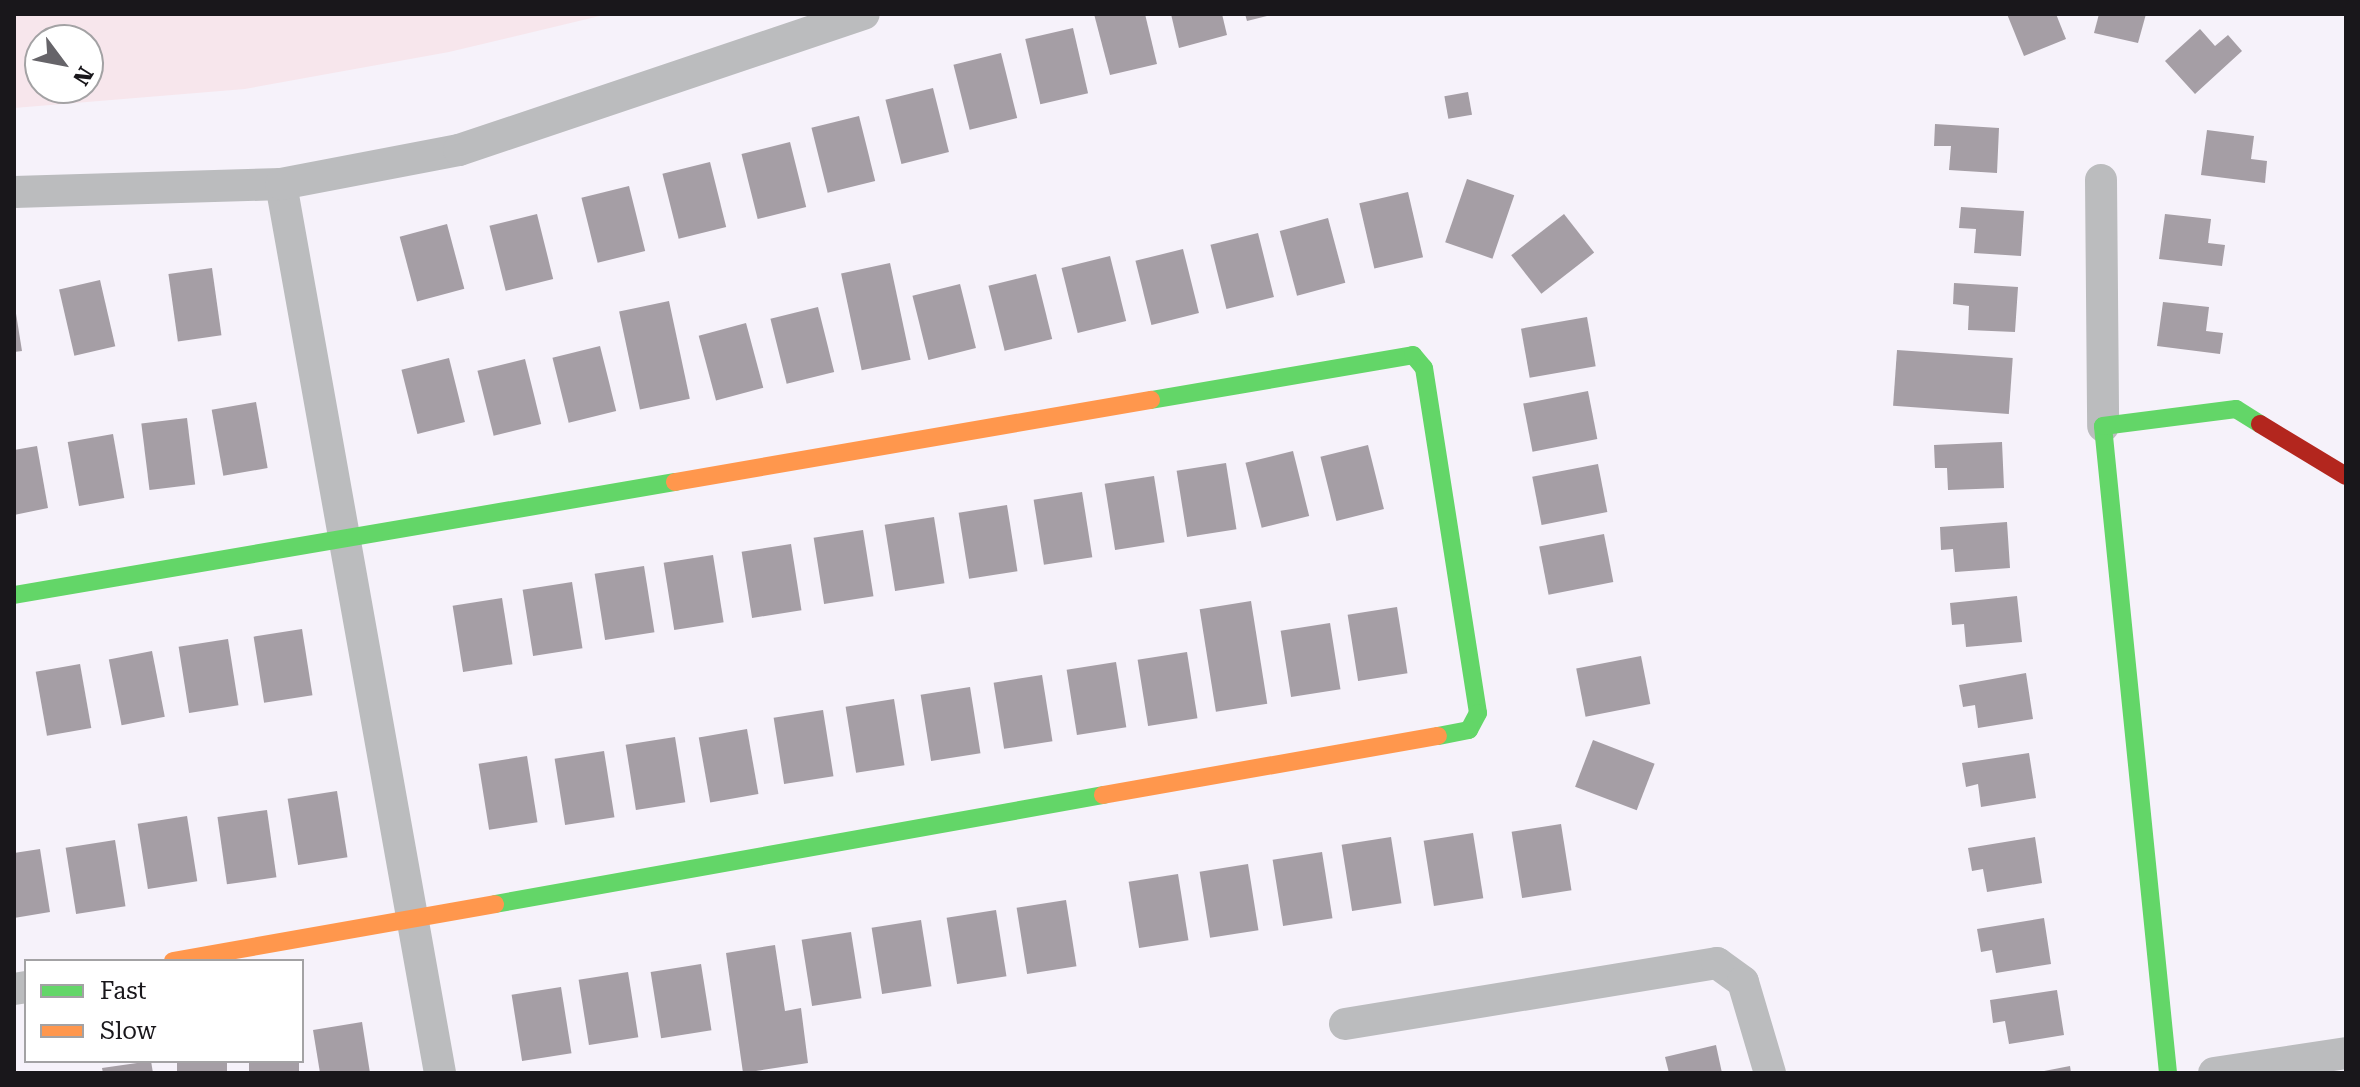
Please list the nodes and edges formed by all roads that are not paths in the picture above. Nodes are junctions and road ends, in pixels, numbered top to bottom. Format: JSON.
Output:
{"nodes":[{"id":1,"x":864,"y":14,"type":"edge"},
{"id":2,"x":2101,"y":180,"type":"dead end"},
{"id":3,"x":281,"y":184,"type":"junction"},
{"id":4,"x":14,"y":192,"type":"edge"},
{"id":5,"x":2103,"y":426,"type":"junction"},
{"id":6,"x":2346,"y":476,"type":"edge"},
{"id":7,"x":344,"y":538,"type":"junction"},
{"id":8,"x":14,"y":595,"type":"edge"},
{"id":9,"x":413,"y":918,"type":"junction"},
{"id":10,"x":184,"y":959,"type":"edge"},
{"id":11,"x":1345,"y":1024,"type":"dead end"},
{"id":12,"x":2346,"y":1053,"type":"edge"},
{"id":13,"x":440,"y":1073,"type":"edge"},
{"id":14,"x":1770,"y":1073,"type":"edge"},
{"id":15,"x":2168,"y":1073,"type":"edge"},
{"id":16,"x":2214,"y":1073,"type":"edge"}],
"edges":[{"from":1,"to":3,"type":"street"},
{"from":2,"to":5,"type":"street"},
{"from":3,"to":4,"type":"street"},
{"from":3,"to":7,"type":"street"},
{"from":5,"to":6,"type":"street"},
{"from":5,"to":15,"type":"street"},
{"from":7,"to":8,"type":"street"},
{"from":7,"to":9,"type":"street"},
{"from":7,"to":9,"type":"street"},
{"from":9,"to":10,"type":"street"},
{"from":9,"to":13,"type":"street"},
{"from":11,"to":14,"type":"street"},
{"from":12,"to":16,"type":"street"}]}
